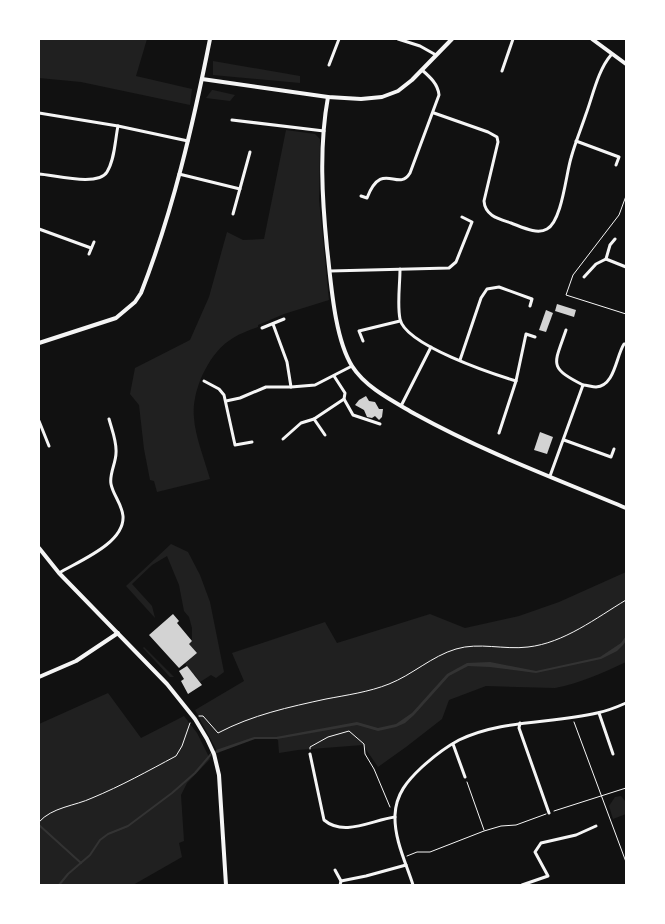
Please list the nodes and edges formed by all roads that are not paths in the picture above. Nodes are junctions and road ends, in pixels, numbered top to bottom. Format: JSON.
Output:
{"nodes":[{"id":1,"x":210,"y":39,"type":"edge"},
{"id":2,"x":339,"y":39,"type":"edge"},
{"id":3,"x":398,"y":39,"type":"edge"},
{"id":4,"x":452,"y":39,"type":"edge"},
{"id":5,"x":513,"y":39,"type":"edge"},
{"id":6,"x":592,"y":39,"type":"edge"},
{"id":7,"x":436,"y":55,"type":"junction"},
{"id":8,"x":611,"y":55,"type":"junction"},
{"id":9,"x":626,"y":64,"type":"edge"},
{"id":10,"x":329,"y":65,"type":"dead end"},
{"id":11,"x":422,"y":70,"type":"junction"},
{"id":12,"x":502,"y":71,"type":"dead end"},
{"id":13,"x":202,"y":79,"type":"junction"},
{"id":14,"x":328,"y":97,"type":"junction"},
{"id":15,"x":434,"y":112,"type":"junction"},
{"id":16,"x":39,"y":113,"type":"edge"},
{"id":17,"x":232,"y":120,"type":"dead end"},
{"id":18,"x":118,"y":126,"type":"junction"},
{"id":19,"x":324,"y":131,"type":"junction"},
{"id":20,"x":188,"y":141,"type":"junction"},
{"id":21,"x":576,"y":141,"type":"junction"},
{"id":22,"x":250,"y":152,"type":"dead end"},
{"id":23,"x":616,"y":165,"type":"dead end"},
{"id":24,"x":39,"y":174,"type":"edge"},
{"id":25,"x":179,"y":174,"type":"junction"},
{"id":26,"x":240,"y":189,"type":"junction"},
{"id":27,"x":360,"y":196,"type":"dead end"},
{"id":28,"x":233,"y":214,"type":"dead end"},
{"id":29,"x":462,"y":217,"type":"dead end"},
{"id":30,"x":39,"y":230,"type":"edge"},
{"id":31,"x":615,"y":239,"type":"dead end"},
{"id":32,"x":94,"y":242,"type":"dead end"},
{"id":33,"x":92,"y":248,"type":"junction"},
{"id":34,"x":89,"y":254,"type":"dead end"},
{"id":35,"x":606,"y":259,"type":"junction"},
{"id":36,"x":626,"y":267,"type":"edge"},
{"id":37,"x":400,"y":269,"type":"junction"},
{"id":38,"x":330,"y":271,"type":"junction"},
{"id":39,"x":584,"y":277,"type":"dead end"},
{"id":40,"x":530,"y":306,"type":"dead end"},
{"id":41,"x":284,"y":318,"type":"dead end"},
{"id":42,"x":400,"y":321,"type":"junction"},
{"id":43,"x":273,"y":324,"type":"junction"},
{"id":44,"x":262,"y":328,"type":"dead end"},
{"id":45,"x":566,"y":330,"type":"dead end"},
{"id":46,"x":535,"y":337,"type":"dead end"},
{"id":47,"x":363,"y":341,"type":"dead end"},
{"id":48,"x":39,"y":343,"type":"edge"},
{"id":49,"x":626,"y":344,"type":"edge"},
{"id":50,"x":432,"y":348,"type":"junction"},
{"id":51,"x":460,"y":360,"type":"junction"},
{"id":52,"x":352,"y":366,"type":"junction"},
{"id":53,"x":334,"y":376,"type":"junction"},
{"id":54,"x":204,"y":381,"type":"dead end"},
{"id":55,"x":516,"y":381,"type":"junction"},
{"id":56,"x":584,"y":385,"type":"junction"},
{"id":57,"x":292,"y":387,"type":"junction"},
{"id":58,"x":344,"y":399,"type":"junction"},
{"id":59,"x":226,"y":401,"type":"junction"},
{"id":60,"x":401,"y":406,"type":"junction"},
{"id":61,"x":314,"y":419,"type":"junction"},
{"id":62,"x":109,"y":420,"type":"dead end"},
{"id":63,"x":365,"y":420,"type":"junction"},
{"id":64,"x":39,"y":421,"type":"edge"},
{"id":65,"x":362,"y":424,"type":"dead end"},
{"id":66,"x":380,"y":424,"type":"dead end"},
{"id":67,"x":500,"y":433,"type":"dead end"},
{"id":68,"x":325,"y":434,"type":"dead end"},
{"id":69,"x":283,"y":439,"type":"dead end"},
{"id":70,"x":564,"y":440,"type":"junction"},
{"id":71,"x":252,"y":442,"type":"dead end"},
{"id":72,"x":49,"y":446,"type":"dead end"},
{"id":73,"x":614,"y":449,"type":"dead end"},
{"id":74,"x":550,"y":476,"type":"junction"},
{"id":75,"x":626,"y":508,"type":"edge"},
{"id":76,"x":39,"y":548,"type":"edge"},
{"id":77,"x":60,"y":573,"type":"junction"},
{"id":78,"x":118,"y":633,"type":"junction"},
{"id":79,"x":39,"y":677,"type":"edge"},
{"id":80,"x":626,"y":703,"type":"edge"},
{"id":81,"x":599,"y":713,"type":"junction"},
{"id":82,"x":520,"y":723,"type":"junction"},
{"id":83,"x":453,"y":744,"type":"junction"},
{"id":84,"x":310,"y":754,"type":"road end"},
{"id":85,"x":612,"y":754,"type":"dead end"},
{"id":86,"x":465,"y":777,"type":"road end"},
{"id":87,"x":549,"y":813,"type":"road end"},
{"id":88,"x":395,"y":817,"type":"junction"},
{"id":89,"x":596,"y":826,"type":"dead end"},
{"id":90,"x":406,"y":865,"type":"junction"},
{"id":91,"x":335,"y":870,"type":"dead end"},
{"id":92,"x":340,"y":883,"type":"edge"},
{"id":93,"x":226,"y":885,"type":"edge"},
{"id":94,"x":413,"y":885,"type":"edge"},
{"id":95,"x":522,"y":885,"type":"edge"}],
"edges":[{"from":1,"to":13,"type":"street"},
{"from":2,"to":10,"type":"street"},
{"from":3,"to":7,"type":"street"},
{"from":4,"to":7,"type":"street"},
{"from":5,"to":12,"type":"street"},
{"from":6,"to":8,"type":"street"},
{"from":7,"to":11,"type":"street"},
{"from":8,"to":9,"type":"street"},
{"from":8,"to":21,"type":"street"},
{"from":11,"to":14,"type":"street"},
{"from":11,"to":15,"type":"street"},
{"from":13,"to":14,"type":"street"},
{"from":13,"to":20,"type":"street"},
{"from":14,"to":19,"type":"street"},
{"from":15,"to":21,"type":"street"},
{"from":15,"to":27,"type":"street"},
{"from":16,"to":18,"type":"street"},
{"from":17,"to":19,"type":"street"},
{"from":18,"to":20,"type":"street"},
{"from":18,"to":24,"type":"street"},
{"from":19,"to":38,"type":"street"},
{"from":20,"to":25,"type":"street"},
{"from":21,"to":23,"type":"street"},
{"from":22,"to":26,"type":"street"},
{"from":25,"to":26,"type":"street"},
{"from":25,"to":48,"type":"street"},
{"from":26,"to":28,"type":"street"},
{"from":29,"to":37,"type":"street"},
{"from":30,"to":33,"type":"street"},
{"from":31,"to":35,"type":"street"},
{"from":32,"to":33,"type":"street"},
{"from":33,"to":34,"type":"street"},
{"from":35,"to":36,"type":"street"},
{"from":35,"to":39,"type":"street"},
{"from":37,"to":38,"type":"street"},
{"from":37,"to":42,"type":"street"},
{"from":38,"to":52,"type":"street"},
{"from":40,"to":51,"type":"street"},
{"from":41,"to":43,"type":"street"},
{"from":42,"to":47,"type":"street"},
{"from":42,"to":50,"type":"street"},
{"from":43,"to":44,"type":"street"},
{"from":43,"to":57,"type":"street"},
{"from":45,"to":56,"type":"street"},
{"from":46,"to":55,"type":"street"},
{"from":49,"to":56,"type":"street"},
{"from":50,"to":51,"type":"street"},
{"from":50,"to":60,"type":"street"},
{"from":51,"to":55,"type":"street"},
{"from":52,"to":53,"type":"street"},
{"from":52,"to":60,"type":"street"},
{"from":53,"to":57,"type":"street"},
{"from":53,"to":58,"type":"street"},
{"from":54,"to":59,"type":"street"},
{"from":55,"to":67,"type":"street"},
{"from":56,"to":70,"type":"street"},
{"from":57,"to":59,"type":"street"},
{"from":58,"to":61,"type":"street"},
{"from":58,"to":63,"type":"street"},
{"from":59,"to":71,"type":"street"},
{"from":60,"to":74,"type":"street"},
{"from":61,"to":68,"type":"street"},
{"from":61,"to":69,"type":"street"},
{"from":62,"to":77,"type":"street"},
{"from":63,"to":65,"type":"street"},
{"from":63,"to":66,"type":"street"},
{"from":64,"to":72,"type":"street"},
{"from":70,"to":73,"type":"street"},
{"from":70,"to":74,"type":"street"},
{"from":74,"to":75,"type":"street"},
{"from":76,"to":77,"type":"street"},
{"from":77,"to":78,"type":"street"},
{"from":78,"to":79,"type":"street"},
{"from":78,"to":93,"type":"street"},
{"from":80,"to":81,"type":"street"},
{"from":81,"to":82,"type":"street"},
{"from":81,"to":85,"type":"street"},
{"from":82,"to":83,"type":"street"},
{"from":82,"to":87,"type":"street"},
{"from":83,"to":86,"type":"street"},
{"from":83,"to":88,"type":"street"},
{"from":84,"to":88,"type":"street"},
{"from":88,"to":90,"type":"street"},
{"from":89,"to":95,"type":"street"},
{"from":90,"to":92,"type":"street"},
{"from":90,"to":94,"type":"street"},
{"from":91,"to":92,"type":"street"}]}
